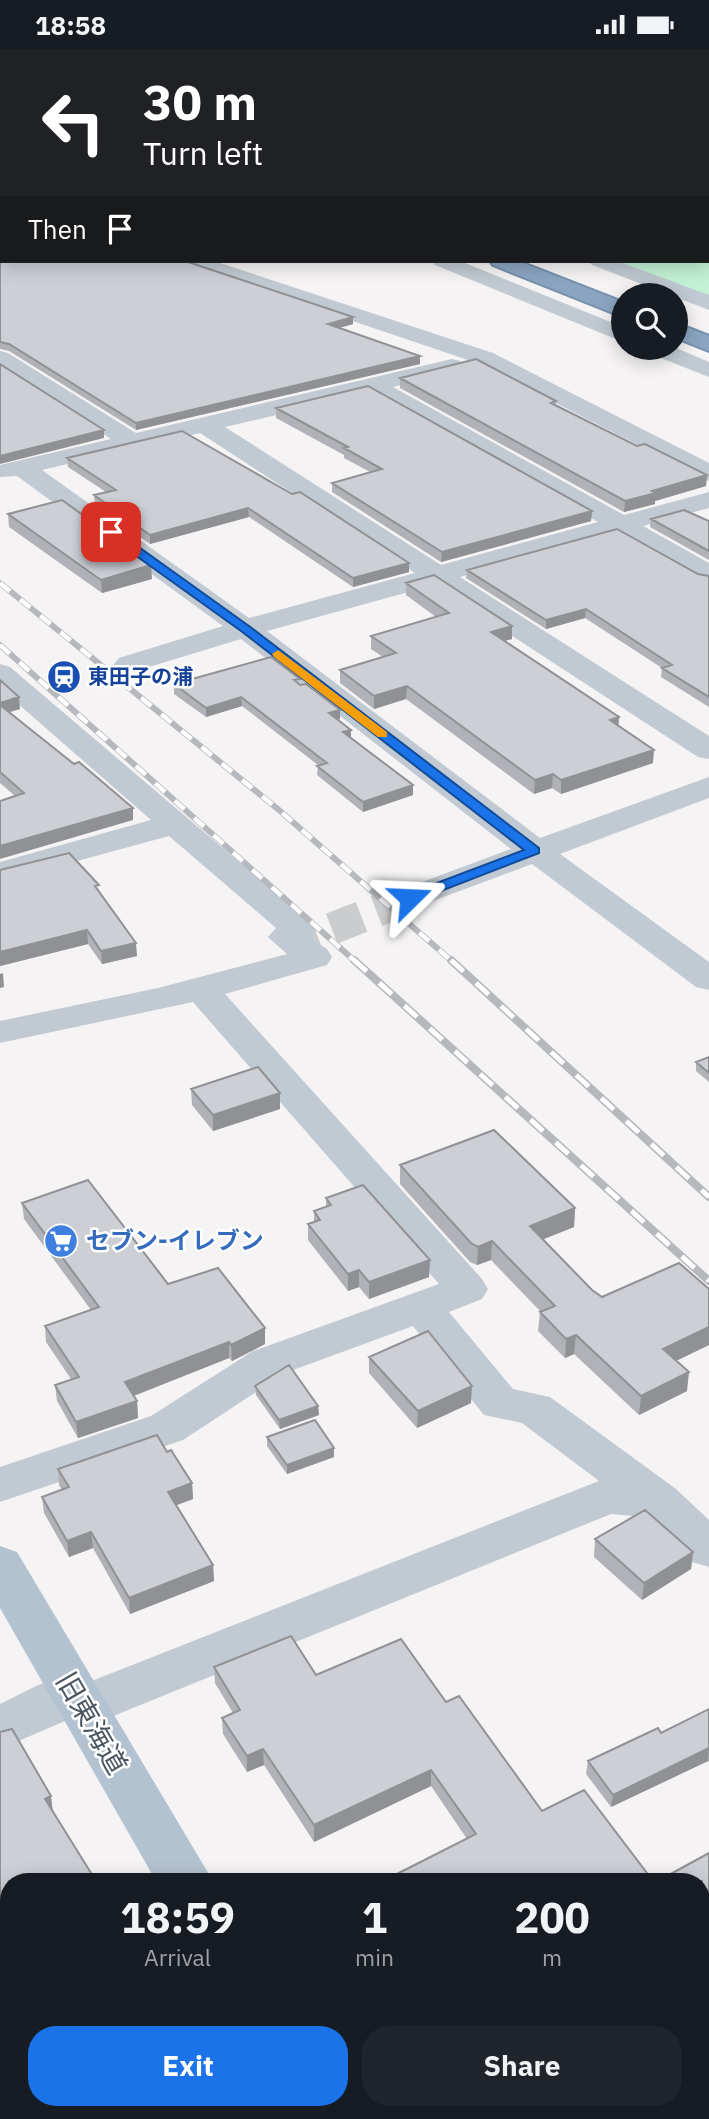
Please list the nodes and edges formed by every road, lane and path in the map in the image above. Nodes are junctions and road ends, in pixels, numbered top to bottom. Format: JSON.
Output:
{"nodes":[{"id":1,"x":200,"y":263,"type":"edge"},
{"id":2,"x":448,"y":263,"type":"edge"},
{"id":3,"x":504,"y":263,"type":"edge"},
{"id":4,"x":545,"y":263,"type":"edge"},
{"id":5,"x":604,"y":263,"type":"edge"},
{"id":6,"x":611,"y":289,"type":"edge"},
{"id":7,"x":704,"y":301,"type":"edge"},
{"id":8,"x":688,"y":319,"type":"edge"},
{"id":9,"x":611,"y":320,"type":"edge"},
{"id":10,"x":611,"y":321,"type":"edge"},
{"id":11,"x":709,"y":327,"type":"edge"},
{"id":12,"x":688,"y":335,"type":"edge"},
{"id":13,"x":709,"y":344,"type":"edge"},
{"id":14,"x":0,"y":358,"type":"edge"},
{"id":15,"x":485,"y":358,"type":"junction"},
{"id":16,"x":685,"y":360,"type":"edge"},
{"id":17,"x":709,"y":370,"type":"edge"},
{"id":18,"x":372,"y":385,"type":"junction"},
{"id":19,"x":205,"y":425,"type":"junction"},
{"id":20,"x":133,"y":442,"type":"junction"},
{"id":21,"x":11,"y":471,"type":"edge"},
{"id":22,"x":709,"y":473,"type":"edge"},
{"id":23,"x":709,"y":500,"type":"edge"},
{"id":24,"x":621,"y":524,"type":"junction"},
{"id":25,"x":709,"y":574,"type":"edge"},
{"id":26,"x":435,"y":576,"type":"junction"},
{"id":27,"x":245,"y":628,"type":"junction"},
{"id":28,"x":129,"y":664,"type":"dead end"},
{"id":29,"x":0,"y":673,"type":"edge"},
{"id":30,"x":709,"y":750,"type":"edge"},
{"id":31,"x":709,"y":787,"type":"edge"},
{"id":32,"x":174,"y":824,"type":"junction"},
{"id":33,"x":534,"y":851,"type":"junction"},
{"id":34,"x":0,"y":872,"type":"edge"},
{"id":35,"x":410,"y":898,"type":"tunnel mouth"},
{"id":36,"x":287,"y":946,"type":"tunnel mouth"},
{"id":37,"x":709,"y":979,"type":"edge"},
{"id":38,"x":201,"y":989,"type":"junction"},
{"id":39,"x":0,"y":1017,"type":"edge"},
{"id":40,"x":0,"y":1032,"type":"edge"},
{"id":41,"x":421,"y":1307,"type":"junction"},
{"id":42,"x":0,"y":1485,"type":"edge"},
{"id":43,"x":659,"y":1501,"type":"junction"},
{"id":44,"x":709,"y":1549,"type":"edge"},
{"id":45,"x":0,"y":1565,"type":"edge"},
{"id":46,"x":79,"y":1700,"type":"junction"},
{"id":47,"x":0,"y":1728,"type":"edge"},
{"id":48,"x":180,"y":1873,"type":"edge"}],
"edges":[{"from":1,"to":15,"type":"street"},
{"from":2,"to":10,"type":"street"},
{"from":3,"to":9,"type":"highway"},
{"from":4,"to":6,"type":"highway"},
{"from":5,"to":7,"type":"street"},
{"from":8,"to":11,"type":"highway"},
{"from":12,"to":13,"type":"highway"},
{"from":14,"to":20,"type":"street"},
{"from":15,"to":18,"type":"street"},
{"from":15,"to":22,"type":"street"},
{"from":16,"to":17,"type":"street"},
{"from":18,"to":19,"type":"street"},
{"from":18,"to":24,"type":"street"},
{"from":19,"to":20,"type":"street"},
{"from":19,"to":26,"type":"street"},
{"from":20,"to":21,"type":"street"},
{"from":21,"to":27,"type":"street"},
{"from":23,"to":24,"type":"street"},
{"from":24,"to":25,"type":"street"},
{"from":24,"to":26,"type":"street"},
{"from":26,"to":27,"type":"street"},
{"from":26,"to":30,"type":"street"},
{"from":27,"to":28,"type":"street"},
{"from":27,"to":33,"type":"street"},
{"from":29,"to":32,"type":"street"},
{"from":31,"to":33,"type":"street"},
{"from":32,"to":34,"type":"street"},
{"from":32,"to":38,"type":"street"},
{"from":33,"to":35,"type":"street"},
{"from":33,"to":37,"type":"street"},
{"from":36,"to":39,"type":"street"},
{"from":38,"to":40,"type":"street"},
{"from":38,"to":41,"type":"street"},
{"from":41,"to":42,"type":"street"},
{"from":41,"to":43,"type":"street"},
{"from":43,"to":44,"type":"street"},
{"from":43,"to":46,"type":"street"},
{"from":45,"to":46,"type":"main road","name":"旧東海道"},
{"from":46,"to":47,"type":"street"},
{"from":46,"to":48,"type":"main road","name":"旧東海道"}]}
